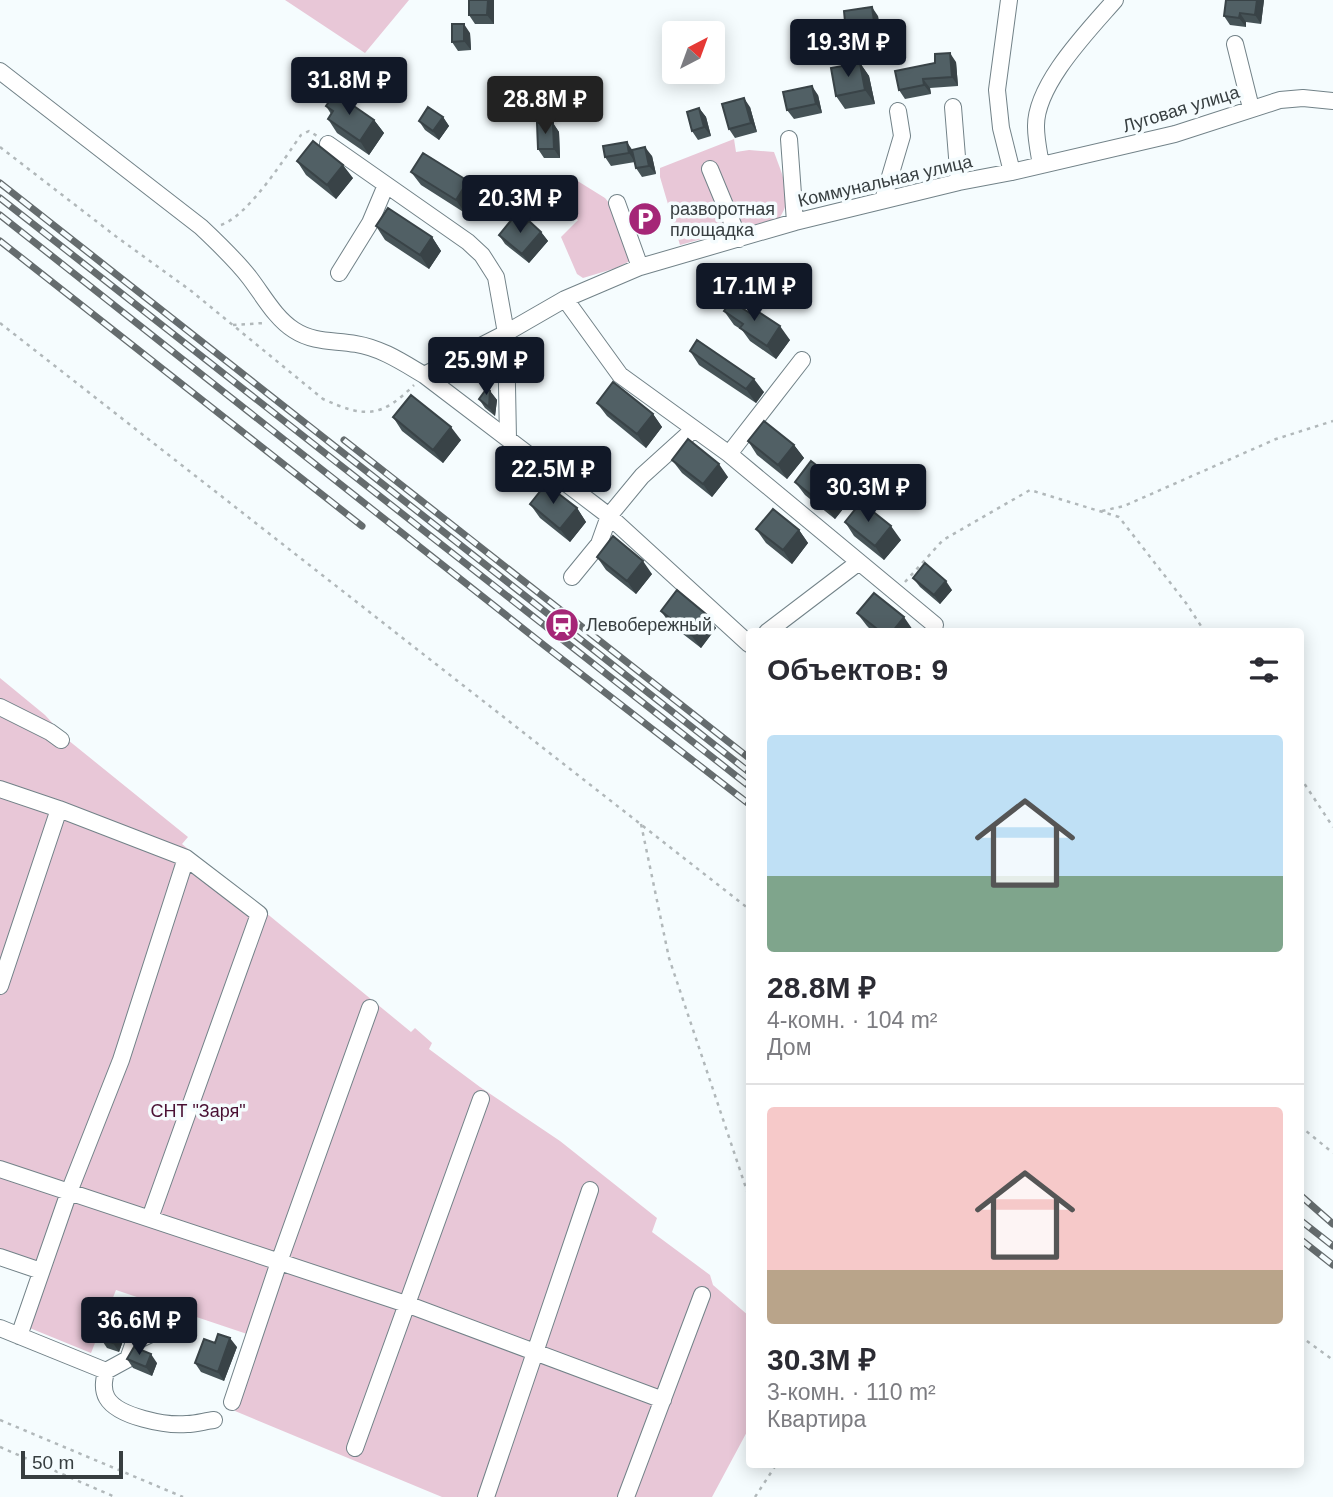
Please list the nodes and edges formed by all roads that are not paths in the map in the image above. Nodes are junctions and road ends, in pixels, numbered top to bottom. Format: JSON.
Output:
{"nodes":[{"id":1,"x":1009,"y":0,"type":"edge"},
{"id":2,"x":1115,"y":0,"type":"edge"},
{"id":3,"x":1235,"y":44,"type":"dead end"},
{"id":4,"x":0,"y":71,"type":"edge"},
{"id":5,"x":1333,"y":100,"type":"edge"},
{"id":6,"x":953,"y":107,"type":"dead end"},
{"id":7,"x":1251,"y":108,"type":"junction"},
{"id":8,"x":898,"y":111,"type":"dead end"},
{"id":9,"x":789,"y":139,"type":"dead end"},
{"id":10,"x":328,"y":144,"type":"road end"},
{"id":11,"x":1041,"y":165,"type":"junction"},
{"id":12,"x":710,"y":169,"type":"dead end"},
{"id":13,"x":1012,"y":172,"type":"junction"},
{"id":14,"x":959,"y":182,"type":"junction"},
{"id":15,"x":386,"y":185,"type":"junction"},
{"id":16,"x":883,"y":200,"type":"junction"},
{"id":17,"x":617,"y":203,"type":"dead end"},
{"id":18,"x":795,"y":222,"type":"junction"},
{"id":19,"x":739,"y":239,"type":"junction"},
{"id":20,"x":640,"y":267,"type":"junction"},
{"id":21,"x":339,"y":273,"type":"dead end"},
{"id":22,"x":565,"y":299,"type":"junction"},
{"id":23,"x":506,"y":333,"type":"junction"},
{"id":24,"x":802,"y":360,"type":"dead end"},
{"id":25,"x":424,"y":375,"type":"junction"},
{"id":26,"x":694,"y":429,"type":"junction"},
{"id":27,"x":508,"y":439,"type":"junction"},
{"id":28,"x":730,"y":454,"type":"junction"},
{"id":29,"x":609,"y":516,"type":"junction"},
{"id":30,"x":859,"y":562,"type":"junction"},
{"id":31,"x":572,"y":577,"type":"dead end"},
{"id":32,"x":935,"y":625,"type":"dead end"},
{"id":33,"x":773,"y":628,"type":"edge"},
{"id":34,"x":746,"y":641,"type":"edge"},
{"id":35,"x":0,"y":707,"type":"edge"},
{"id":36,"x":61,"y":740,"type":"dead end"},
{"id":37,"x":0,"y":789,"type":"edge"},
{"id":38,"x":59,"y":809,"type":"junction"},
{"id":39,"x":186,"y":859,"type":"junction"},
{"id":40,"x":0,"y":986,"type":"edge"},
{"id":41,"x":369,"y":1008,"type":"dead end"},
{"id":42,"x":481,"y":1100,"type":"dead end"},
{"id":43,"x":0,"y":1169,"type":"edge"},
{"id":44,"x":590,"y":1190,"type":"dead end"},
{"id":45,"x":69,"y":1192,"type":"junction"},
{"id":46,"x":150,"y":1218,"type":"junction"},
{"id":47,"x":0,"y":1257,"type":"edge"},
{"id":48,"x":279,"y":1262,"type":"junction"},
{"id":49,"x":41,"y":1271,"type":"junction"},
{"id":50,"x":702,"y":1295,"type":"dead end"},
{"id":51,"x":409,"y":1305,"type":"junction"},
{"id":52,"x":0,"y":1328,"type":"edge"},
{"id":53,"x":153,"y":1334,"type":"dead end"},
{"id":54,"x":19,"y":1336,"type":"junction"},
{"id":55,"x":535,"y":1353,"type":"junction"},
{"id":56,"x":106,"y":1371,"type":"junction"},
{"id":57,"x":663,"y":1399,"type":"junction"},
{"id":58,"x":232,"y":1402,"type":"dead end"},
{"id":59,"x":214,"y":1420,"type":"dead end"},
{"id":60,"x":355,"y":1448,"type":"dead end"},
{"id":61,"x":485,"y":1497,"type":"edge"},
{"id":62,"x":626,"y":1497,"type":"edge"}],
"edges":[{"from":1,"to":13,"type":"street"},
{"from":2,"to":11,"type":"street"},
{"from":3,"to":7,"type":"street"},
{"from":4,"to":25,"type":"street"},
{"from":5,"to":7,"type":"street","name":"Луговая улица"},
{"from":6,"to":14,"type":"street"},
{"from":7,"to":11,"type":"street","name":"Луговая улица"},
{"from":8,"to":16,"type":"street"},
{"from":9,"to":18,"type":"street"},
{"from":10,"to":15,"type":"street"},
{"from":11,"to":13,"type":"street","name":"Коммунальная улица"},
{"from":12,"to":19,"type":"street"},
{"from":13,"to":14,"type":"street","name":"Коммунальная улица"},
{"from":14,"to":16,"type":"street","name":"Коммунальная улица"},
{"from":15,"to":21,"type":"street"},
{"from":15,"to":23,"type":"street"},
{"from":16,"to":18,"type":"street","name":"Коммунальная улица"},
{"from":17,"to":20,"type":"street"},
{"from":18,"to":19,"type":"street","name":"Коммунальная улица"},
{"from":19,"to":20,"type":"street","name":"Коммунальная улица"},
{"from":20,"to":22,"type":"street","name":"Коммунальная улица"},
{"from":22,"to":23,"type":"street","name":"Коммунальная улица"},
{"from":22,"to":26,"type":"street"},
{"from":23,"to":25,"type":"street","name":"Коммунальная улица"},
{"from":23,"to":27,"type":"street"},
{"from":24,"to":28,"type":"street"},
{"from":25,"to":27,"type":"street"},
{"from":26,"to":28,"type":"street"},
{"from":26,"to":29,"type":"street"},
{"from":27,"to":29,"type":"street"},
{"from":28,"to":30,"type":"street"},
{"from":29,"to":31,"type":"street"},
{"from":29,"to":34,"type":"street"},
{"from":30,"to":32,"type":"street"},
{"from":30,"to":33,"type":"street"},
{"from":35,"to":36,"type":"street"},
{"from":37,"to":38,"type":"street"},
{"from":38,"to":39,"type":"street"},
{"from":38,"to":40,"type":"street"},
{"from":39,"to":45,"type":"street"},
{"from":39,"to":46,"type":"street"},
{"from":41,"to":48,"type":"street"},
{"from":42,"to":51,"type":"street"},
{"from":43,"to":45,"type":"street"},
{"from":44,"to":55,"type":"street"},
{"from":45,"to":46,"type":"street"},
{"from":45,"to":49,"type":"street"},
{"from":46,"to":48,"type":"street"},
{"from":47,"to":49,"type":"street"},
{"from":48,"to":51,"type":"street"},
{"from":48,"to":58,"type":"street"},
{"from":49,"to":54,"type":"street"},
{"from":50,"to":57,"type":"street"},
{"from":51,"to":55,"type":"street"},
{"from":51,"to":60,"type":"street"},
{"from":52,"to":54,"type":"street"},
{"from":53,"to":56,"type":"street"},
{"from":54,"to":56,"type":"street"},
{"from":55,"to":57,"type":"street"},
{"from":55,"to":61,"type":"street"},
{"from":56,"to":59,"type":"street"},
{"from":57,"to":62,"type":"street"}]}
